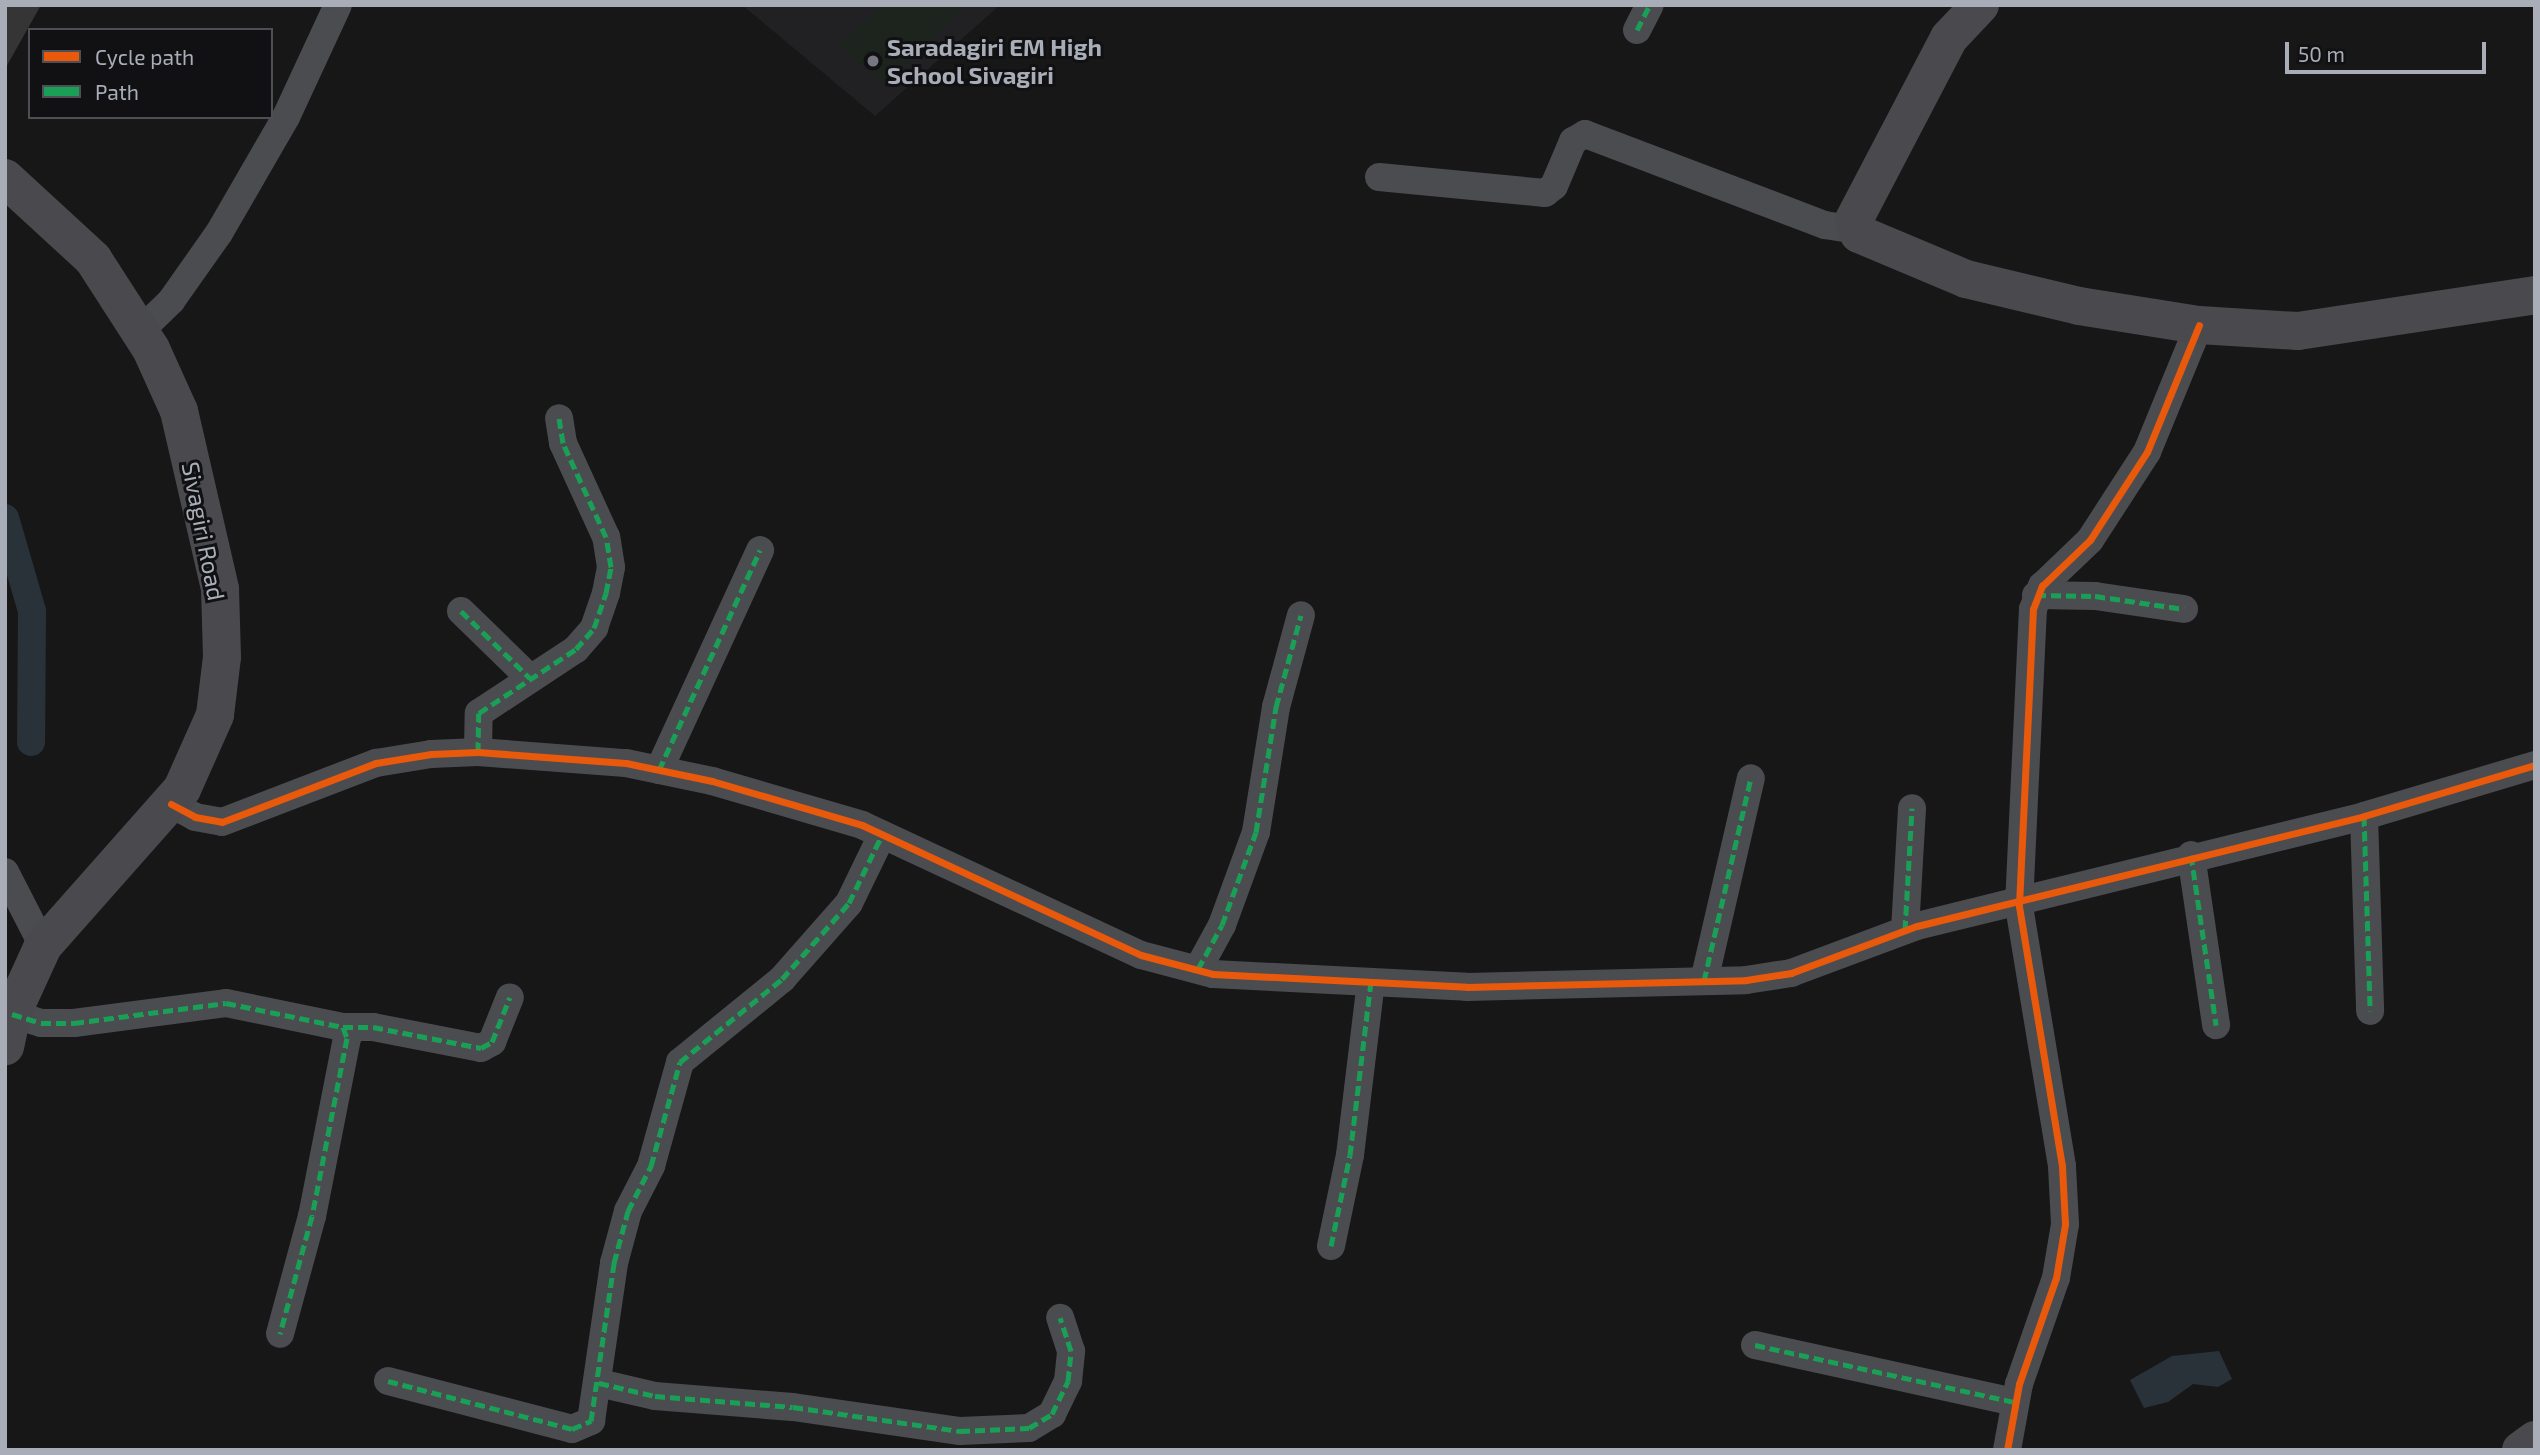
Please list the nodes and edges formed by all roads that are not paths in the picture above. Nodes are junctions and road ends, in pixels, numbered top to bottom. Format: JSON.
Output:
{"nodes":[{"id":1,"x":338,"y":5,"type":"edge"},
{"id":2,"x":1650,"y":5,"type":"edge"},
{"id":3,"x":1980,"y":5,"type":"edge"},
{"id":4,"x":1637,"y":30,"type":"dead end"},
{"id":5,"x":1379,"y":177,"type":"dead end"},
{"id":6,"x":5,"y":178,"type":"edge"},
{"id":7,"x":1857,"y":230,"type":"junction"},
{"id":8,"x":2535,"y":295,"type":"edge"},
{"id":9,"x":2199,"y":325,"type":"junction"},
{"id":10,"x":139,"y":332,"type":"junction"},
{"id":11,"x":559,"y":418,"type":"dead end"},
{"id":12,"x":760,"y":550,"type":"dead end"},
{"id":13,"x":2036,"y":595,"type":"junction"},
{"id":14,"x":2184,"y":608,"type":"dead end"},
{"id":15,"x":461,"y":611,"type":"dead end"},
{"id":16,"x":1301,"y":615,"type":"dead end"},
{"id":17,"x":530,"y":677,"type":"junction"},
{"id":18,"x":478,"y":752,"type":"junction"},
{"id":19,"x":2535,"y":765,"type":"edge"},
{"id":20,"x":659,"y":770,"type":"junction"},
{"id":21,"x":1751,"y":778,"type":"dead end"},
{"id":22,"x":171,"y":804,"type":"junction"},
{"id":23,"x":1912,"y":808,"type":"dead end"},
{"id":24,"x":2364,"y":816,"type":"junction"},
{"id":25,"x":882,"y":835,"type":"junction"},
{"id":26,"x":2191,"y":855,"type":"junction"},
{"id":27,"x":5,"y":872,"type":"edge"},
{"id":28,"x":2019,"y":905,"type":"junction"},
{"id":29,"x":1905,"y":930,"type":"junction"},
{"id":30,"x":43,"y":946,"type":"junction"},
{"id":31,"x":1198,"y":969,"type":"junction"},
{"id":32,"x":1704,"y":981,"type":"junction"},
{"id":33,"x":1371,"y":982,"type":"junction"},
{"id":34,"x":510,"y":997,"type":"dead end"},
{"id":35,"x":2370,"y":1011,"type":"dead end"},
{"id":36,"x":10,"y":1015,"type":"edge"},
{"id":37,"x":2216,"y":1025,"type":"dead end"},
{"id":38,"x":344,"y":1027,"type":"junction"},
{"id":39,"x":1331,"y":1246,"type":"dead end"},
{"id":40,"x":1059,"y":1318,"type":"dead end"},
{"id":41,"x":280,"y":1334,"type":"dead end"},
{"id":42,"x":1755,"y":1345,"type":"dead end"},
{"id":43,"x":388,"y":1381,"type":"dead end"},
{"id":44,"x":599,"y":1383,"type":"junction"},
{"id":45,"x":2015,"y":1402,"type":"junction"},
{"id":46,"x":2535,"y":1440,"type":"edge"},
{"id":47,"x":2007,"y":1450,"type":"edge"},
{"id":48,"x":2521,"y":1450,"type":"edge"}],
"edges":[{"from":1,"to":10,"type":"street"},
{"from":2,"to":4,"type":"street"},
{"from":3,"to":7,"type":"main road"},
{"from":5,"to":7,"type":"street"},
{"from":6,"to":10,"type":"main road","name":"Sivagiri Road"},
{"from":7,"to":9,"type":"main road"},
{"from":8,"to":9,"type":"main road"},
{"from":9,"to":13,"type":"street"},
{"from":10,"to":22,"type":"main road","name":"Sivagiri Road"},
{"from":11,"to":17,"type":"street"},
{"from":12,"to":20,"type":"street"},
{"from":13,"to":14,"type":"street"},
{"from":13,"to":28,"type":"street"},
{"from":15,"to":17,"type":"street"},
{"from":16,"to":31,"type":"street"},
{"from":17,"to":18,"type":"street"},
{"from":18,"to":20,"type":"street"},
{"from":18,"to":22,"type":"street"},
{"from":19,"to":24,"type":"street"},
{"from":20,"to":25,"type":"street"},
{"from":21,"to":32,"type":"street"},
{"from":22,"to":30,"type":"main road","name":"Sivagiri Road"},
{"from":23,"to":29,"type":"street"},
{"from":24,"to":26,"type":"street"},
{"from":24,"to":35,"type":"street"},
{"from":25,"to":31,"type":"street"},
{"from":25,"to":44,"type":"street"},
{"from":26,"to":28,"type":"street"},
{"from":26,"to":37,"type":"street"},
{"from":27,"to":30,"type":"street"},
{"from":28,"to":29,"type":"street"},
{"from":28,"to":45,"type":"street"},
{"from":29,"to":32,"type":"street"},
{"from":30,"to":36,"type":"main road","name":"Sivagiri Road"},
{"from":31,"to":33,"type":"street"},
{"from":32,"to":33,"type":"street"},
{"from":33,"to":39,"type":"street"},
{"from":34,"to":38,"type":"street"},
{"from":36,"to":38,"type":"street"},
{"from":38,"to":41,"type":"street"},
{"from":40,"to":44,"type":"street"},
{"from":42,"to":45,"type":"street"},
{"from":43,"to":44,"type":"street"},
{"from":45,"to":47,"type":"street"},
{"from":46,"to":48,"type":"main road"}]}
